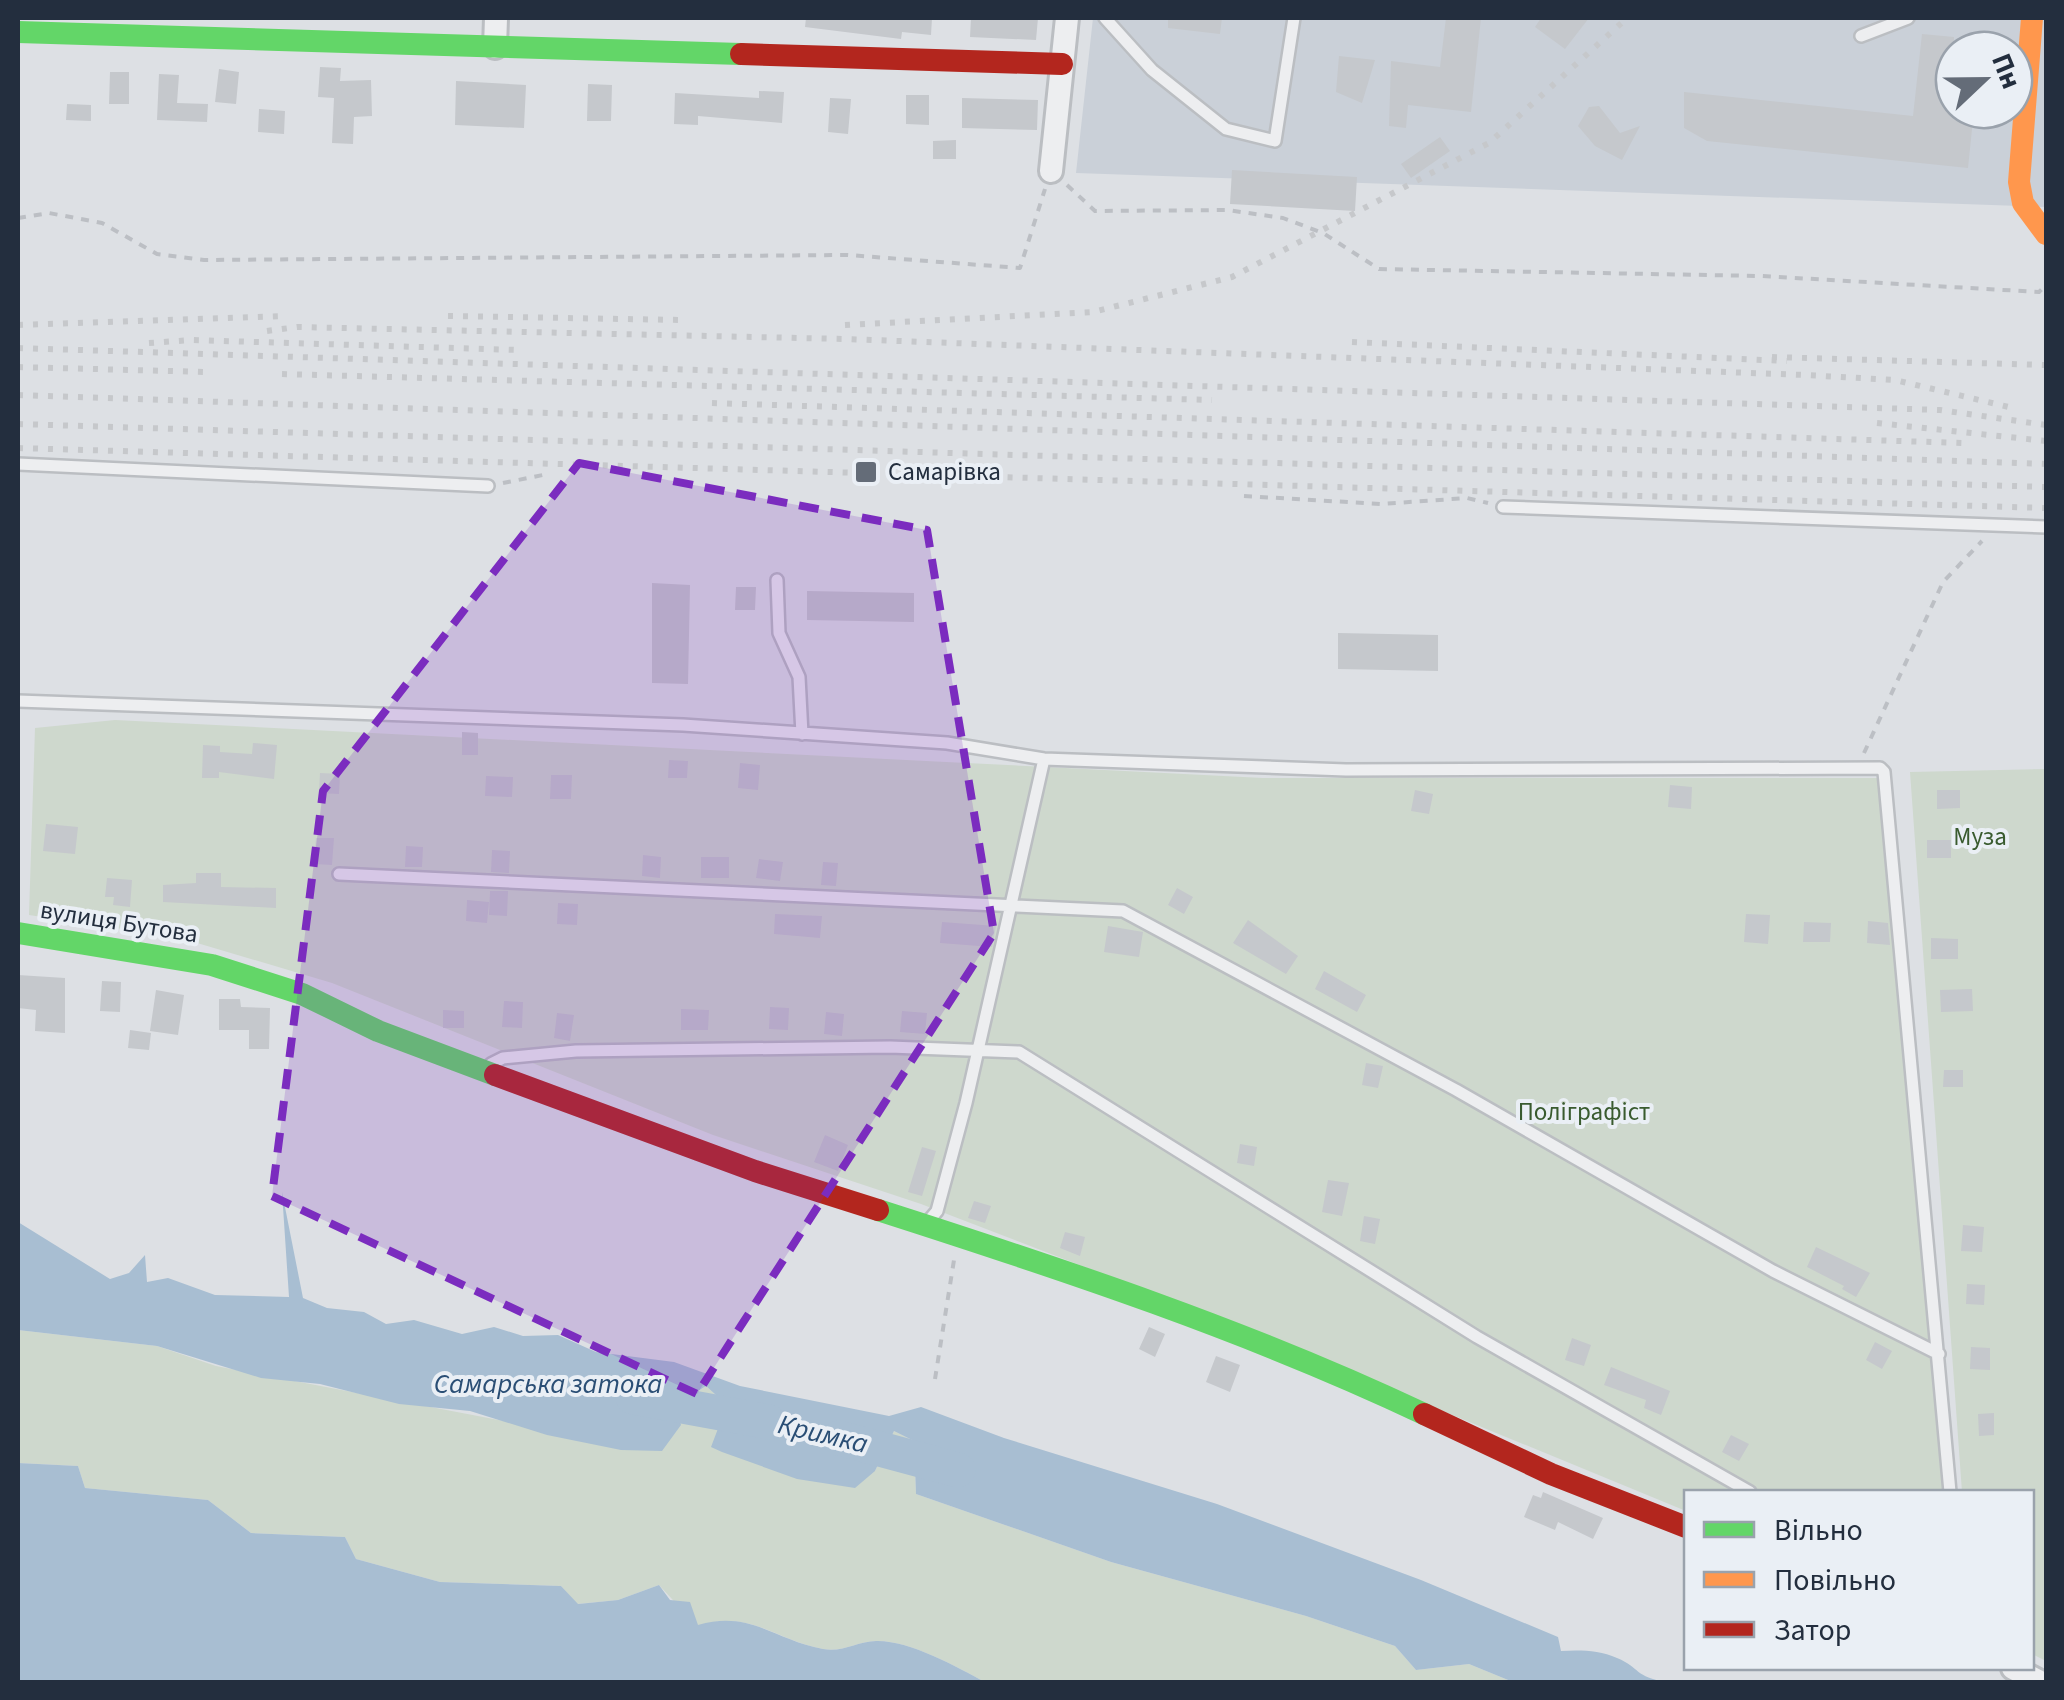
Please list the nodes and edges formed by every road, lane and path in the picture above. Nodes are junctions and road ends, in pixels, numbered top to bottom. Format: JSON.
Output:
{"nodes":[{"id":1,"x":496,"y":18,"type":"edge"},
{"id":2,"x":1067,"y":18,"type":"edge"},
{"id":3,"x":1105,"y":18,"type":"edge"},
{"id":4,"x":1294,"y":18,"type":"edge"},
{"id":5,"x":1908,"y":18,"type":"edge"},
{"id":6,"x":2032,"y":18,"type":"edge"},
{"id":7,"x":18,"y":32,"type":"edge"},
{"id":8,"x":1861,"y":36,"type":"dead end"},
{"id":9,"x":495,"y":47,"type":"junction"},
{"id":10,"x":1062,"y":64,"type":"junction"},
{"id":11,"x":1051,"y":172,"type":"junction"},
{"id":12,"x":18,"y":218,"type":"edge"},
{"id":13,"x":2046,"y":234,"type":"edge"},
{"id":14,"x":2046,"y":285,"type":"edge"},
{"id":15,"x":18,"y":464,"type":"edge"},
{"id":16,"x":543,"y":475,"type":"dead end"},
{"id":17,"x":488,"y":486,"type":"joint"},
{"id":18,"x":1244,"y":496,"type":"dead end"},
{"id":19,"x":1503,"y":507,"type":"joint"},
{"id":20,"x":1997,"y":525,"type":"junction"},
{"id":21,"x":2046,"y":526,"type":"edge"},
{"id":22,"x":777,"y":580,"type":"dead end"},
{"id":23,"x":18,"y":701,"type":"edge"},
{"id":24,"x":802,"y":734,"type":"junction"},
{"id":25,"x":1044,"y":760,"type":"junction"},
{"id":26,"x":1858,"y":766,"type":"junction"},
{"id":27,"x":339,"y":874,"type":"dead end"},
{"id":28,"x":1012,"y":903,"type":"junction"},
{"id":29,"x":18,"y":933,"type":"edge"},
{"id":30,"x":978,"y":1050,"type":"junction"},
{"id":31,"x":482,"y":1068,"type":"junction"},
{"id":32,"x":926,"y":1225,"type":"junction"},
{"id":33,"x":958,"y":1235,"type":"junction"},
{"id":34,"x":1939,"y":1354,"type":"junction"},
{"id":35,"x":935,"y":1380,"type":"dead end"},
{"id":36,"x":1746,"y":1490,"type":"edge"},
{"id":37,"x":1950,"y":1490,"type":"edge"},
{"id":38,"x":1684,"y":1527,"type":"edge"},
{"id":39,"x":2017,"y":1670,"type":"edge"},
{"id":40,"x":2040,"y":1682,"type":"edge"}],
"edges":[{"from":1,"to":9,"type":"street"},
{"from":2,"to":10,"type":"street"},
{"from":3,"to":4,"type":"lane"},
{"from":5,"to":8,"type":"lane"},
{"from":6,"to":13,"type":"street"},
{"from":7,"to":9,"type":"street"},
{"from":9,"to":10,"type":"street"},
{"from":10,"to":11,"type":"street"},
{"from":11,"to":12,"type":"path"},
{"from":11,"to":14,"type":"path"},
{"from":15,"to":17,"type":"lane"},
{"from":16,"to":17,"type":"path"},
{"from":18,"to":19,"type":"path"},
{"from":19,"to":20,"type":"lane"},
{"from":20,"to":21,"type":"lane"},
{"from":20,"to":26,"type":"path"},
{"from":22,"to":24,"type":"lane"},
{"from":23,"to":24,"type":"lane"},
{"from":24,"to":25,"type":"lane"},
{"from":25,"to":26,"type":"lane"},
{"from":25,"to":28,"type":"lane"},
{"from":26,"to":34,"type":"lane"},
{"from":27,"to":28,"type":"lane"},
{"from":28,"to":30,"type":"lane"},
{"from":28,"to":34,"type":"lane"},
{"from":29,"to":31,"type":"street","name":"вулиця Бутова"},
{"from":30,"to":31,"type":"lane"},
{"from":30,"to":32,"type":"lane"},
{"from":30,"to":36,"type":"lane"},
{"from":31,"to":32,"type":"street","name":"вулиця Бутова"},
{"from":32,"to":33,"type":"street","name":"вулиця Бутова"},
{"from":33,"to":35,"type":"path"},
{"from":33,"to":38,"type":"street","name":"вулиця Бутова"},
{"from":34,"to":37,"type":"lane"},
{"from":39,"to":40,"type":"street"}]}
